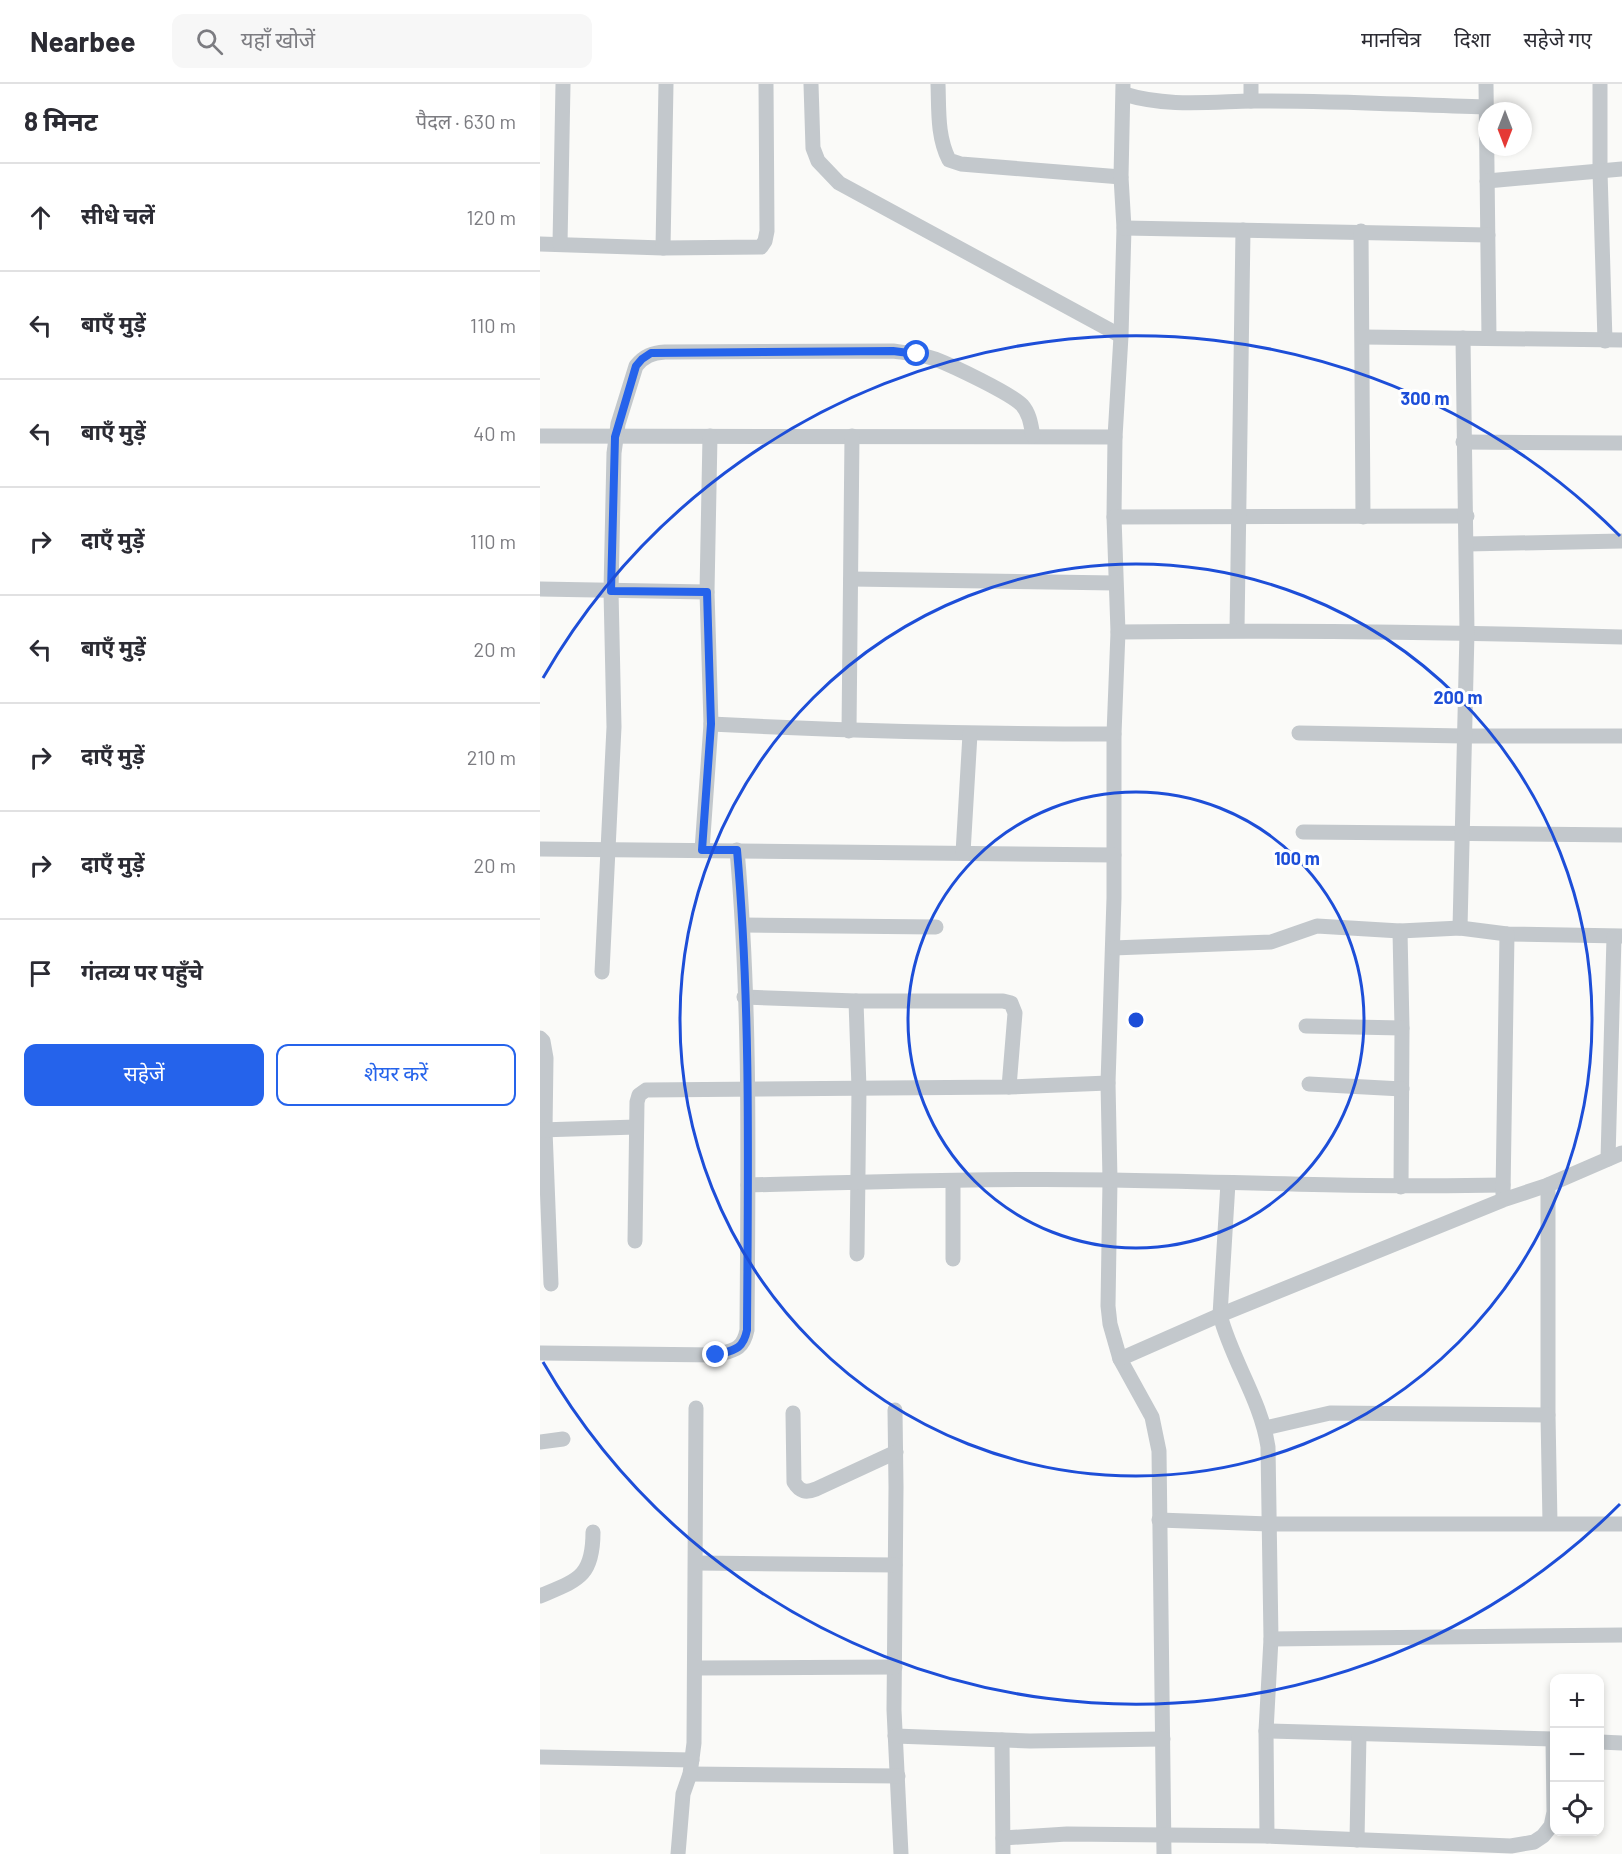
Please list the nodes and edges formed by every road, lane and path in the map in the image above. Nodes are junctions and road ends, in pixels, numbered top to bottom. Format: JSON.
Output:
{"nodes":[{"id":1,"x":562,"y":84,"type":"edge"},
{"id":2,"x":666,"y":84,"type":"edge"},
{"id":3,"x":766,"y":84,"type":"edge"},
{"id":4,"x":811,"y":84,"type":"edge"},
{"id":5,"x":938,"y":84,"type":"edge"},
{"id":6,"x":1251,"y":84,"type":"edge"},
{"id":7,"x":1486,"y":84,"type":"edge"},
{"id":8,"x":1600,"y":84,"type":"edge"},
{"id":9,"x":1123,"y":89,"type":"edge"},
{"id":10,"x":1251,"y":101,"type":"junction"},
{"id":11,"x":1486,"y":102,"type":"edge"},
{"id":12,"x":1478,"y":107,"type":"edge"},
{"id":13,"x":1487,"y":156,"type":"edge"},
{"id":14,"x":1622,"y":169,"type":"edge"},
{"id":15,"x":1600,"y":171,"type":"junction"},
{"id":16,"x":1121,"y":177,"type":"junction"},
{"id":17,"x":1487,"y":181,"type":"junction"},
{"id":18,"x":1124,"y":228,"type":"junction"},
{"id":19,"x":1243,"y":230,"type":"junction"},
{"id":20,"x":1361,"y":231,"type":"junction"},
{"id":21,"x":1488,"y":235,"type":"junction"},
{"id":22,"x":540,"y":243,"type":"edge"},
{"id":23,"x":560,"y":244,"type":"junction"},
{"id":24,"x":663,"y":248,"type":"junction"},
{"id":25,"x":1121,"y":336,"type":"junction"},
{"id":26,"x":1363,"y":337,"type":"junction"},
{"id":27,"x":1463,"y":338,"type":"junction"},
{"id":28,"x":1489,"y":339,"type":"junction"},
{"id":29,"x":1605,"y":340,"type":"junction"},
{"id":30,"x":1622,"y":340,"type":"edge"},
{"id":31,"x":540,"y":436,"type":"edge"},
{"id":32,"x":710,"y":436,"type":"junction"},
{"id":33,"x":852,"y":436,"type":"junction"},
{"id":34,"x":1033,"y":436,"type":"junction"},
{"id":35,"x":615,"y":437,"type":"junction"},
{"id":36,"x":1115,"y":437,"type":"junction"},
{"id":37,"x":1463,"y":442,"type":"junction"},
{"id":38,"x":1622,"y":442,"type":"edge"},
{"id":39,"x":1467,"y":516,"type":"junction"},
{"id":40,"x":1114,"y":517,"type":"junction"},
{"id":41,"x":1239,"y":517,"type":"junction"},
{"id":42,"x":1363,"y":517,"type":"junction"},
{"id":43,"x":1622,"y":542,"type":"edge"},
{"id":44,"x":1467,"y":544,"type":"junction"},
{"id":45,"x":851,"y":579,"type":"junction"},
{"id":46,"x":1115,"y":583,"type":"junction"},
{"id":47,"x":540,"y":589,"type":"edge"},
{"id":48,"x":611,"y":591,"type":"junction"},
{"id":49,"x":707,"y":592,"type":"junction"},
{"id":50,"x":1237,"y":630,"type":"junction"},
{"id":51,"x":1118,"y":632,"type":"junction"},
{"id":52,"x":1467,"y":632,"type":"junction"},
{"id":53,"x":1622,"y":637,"type":"edge"},
{"id":54,"x":711,"y":724,"type":"junction"},
{"id":55,"x":849,"y":731,"type":"junction"},
{"id":56,"x":1299,"y":733,"type":"dead end"},
{"id":57,"x":970,"y":734,"type":"junction"},
{"id":58,"x":1114,"y":734,"type":"junction"},
{"id":59,"x":1463,"y":736,"type":"junction"},
{"id":60,"x":1622,"y":736,"type":"edge"},
{"id":61,"x":1303,"y":832,"type":"dead end"},
{"id":62,"x":1461,"y":832,"type":"junction"},
{"id":63,"x":1622,"y":835,"type":"edge"},
{"id":64,"x":540,"y":849,"type":"edge"},
{"id":65,"x":606,"y":849,"type":"junction"},
{"id":66,"x":702,"y":850,"type":"junction"},
{"id":67,"x":737,"y":850,"type":"junction"},
{"id":68,"x":963,"y":853,"type":"junction"},
{"id":69,"x":1114,"y":855,"type":"junction"},
{"id":70,"x":743,"y":925,"type":"junction"},
{"id":71,"x":936,"y":927,"type":"dead end"},
{"id":72,"x":1460,"y":928,"type":"junction"},
{"id":73,"x":1400,"y":931,"type":"junction"},
{"id":74,"x":1507,"y":933,"type":"junction"},
{"id":75,"x":1618,"y":936,"type":"edge"},
{"id":76,"x":1113,"y":948,"type":"junction"},
{"id":77,"x":602,"y":972,"type":"dead end"},
{"id":78,"x":744,"y":997,"type":"junction"},
{"id":79,"x":856,"y":1001,"type":"junction"},
{"id":80,"x":1306,"y":1026,"type":"dead end"},
{"id":81,"x":1402,"y":1028,"type":"junction"},
{"id":82,"x":540,"y":1038,"type":"edge"},
{"id":83,"x":1108,"y":1083,"type":"junction"},
{"id":84,"x":1309,"y":1084,"type":"dead end"},
{"id":85,"x":1009,"y":1087,"type":"junction"},
{"id":86,"x":859,"y":1088,"type":"junction"},
{"id":87,"x":1402,"y":1089,"type":"junction"},
{"id":88,"x":748,"y":1090,"type":"junction"},
{"id":89,"x":636,"y":1126,"type":"junction"},
{"id":90,"x":543,"y":1130,"type":"edge"},
{"id":91,"x":1615,"y":1156,"type":"edge"},
{"id":92,"x":1110,"y":1180,"type":"junction"},
{"id":93,"x":953,"y":1181,"type":"junction"},
{"id":94,"x":859,"y":1183,"type":"junction"},
{"id":95,"x":1228,"y":1183,"type":"junction"},
{"id":96,"x":748,"y":1185,"type":"junction"},
{"id":97,"x":1548,"y":1185,"type":"junction"},
{"id":98,"x":1401,"y":1187,"type":"junction"},
{"id":99,"x":1503,"y":1192,"type":"junction"},
{"id":100,"x":544,"y":1222,"type":"edge"},
{"id":101,"x":635,"y":1241,"type":"dead end"},
{"id":102,"x":857,"y":1254,"type":"dead end"},
{"id":103,"x":953,"y":1259,"type":"dead end"},
{"id":104,"x":550,"y":1284,"type":"dead end"},
{"id":105,"x":1220,"y":1315,"type":"junction"},
{"id":106,"x":540,"y":1353,"type":"edge"},
{"id":107,"x":1120,"y":1359,"type":"junction"},
{"id":108,"x":696,"y":1408,"type":"dead end"},
{"id":109,"x":895,"y":1410,"type":"dead end"},
{"id":110,"x":793,"y":1413,"type":"dead end"},
{"id":111,"x":1548,"y":1415,"type":"junction"},
{"id":112,"x":1265,"y":1428,"type":"junction"},
{"id":113,"x":563,"y":1439,"type":"dead end"},
{"id":114,"x":540,"y":1442,"type":"edge"},
{"id":115,"x":896,"y":1452,"type":"junction"},
{"id":116,"x":1159,"y":1520,"type":"junction"},
{"id":117,"x":1550,"y":1523,"type":"junction"},
{"id":118,"x":1269,"y":1524,"type":"junction"},
{"id":119,"x":1622,"y":1524,"type":"edge"},
{"id":120,"x":593,"y":1532,"type":"dead end"},
{"id":121,"x":696,"y":1563,"type":"junction"},
{"id":122,"x":895,"y":1565,"type":"junction"},
{"id":123,"x":540,"y":1596,"type":"edge"},
{"id":124,"x":1622,"y":1635,"type":"edge"},
{"id":125,"x":1270,"y":1639,"type":"junction"},
{"id":126,"x":894,"y":1667,"type":"junction"},
{"id":127,"x":695,"y":1668,"type":"junction"},
{"id":128,"x":1266,"y":1731,"type":"junction"},
{"id":129,"x":1359,"y":1734,"type":"junction"},
{"id":130,"x":895,"y":1737,"type":"junction"},
{"id":131,"x":1163,"y":1739,"type":"junction"},
{"id":132,"x":1550,"y":1739,"type":"edge"},
{"id":133,"x":1002,"y":1740,"type":"junction"},
{"id":134,"x":1604,"y":1742,"type":"edge"},
{"id":135,"x":1622,"y":1743,"type":"edge"},
{"id":136,"x":540,"y":1757,"type":"edge"},
{"id":137,"x":691,"y":1767,"type":"junction"},
{"id":138,"x":898,"y":1776,"type":"junction"},
{"id":139,"x":1554,"y":1782,"type":"edge"},
{"id":140,"x":1164,"y":1835,"type":"junction"},
{"id":141,"x":1267,"y":1836,"type":"junction"},
{"id":142,"x":1003,"y":1838,"type":"junction"},
{"id":143,"x":1356,"y":1840,"type":"junction"},
{"id":144,"x":1502,"y":1849,"type":"edge"},
{"id":145,"x":678,"y":1854,"type":"edge"},
{"id":146,"x":901,"y":1854,"type":"edge"},
{"id":147,"x":1003,"y":1854,"type":"edge"},
{"id":148,"x":1164,"y":1854,"type":"edge"}],
"edges":[{"from":1,"to":23,"type":"street"},
{"from":2,"to":24,"type":"street"},
{"from":3,"to":24,"type":"street"},
{"from":4,"to":25,"type":"street"},
{"from":5,"to":16,"type":"street"},
{"from":6,"to":10,"type":"street"},
{"from":7,"to":11,"type":"street"},
{"from":8,"to":15,"type":"street"},
{"from":9,"to":10,"type":"street"},
{"from":9,"to":16,"type":"street"},
{"from":10,"to":12,"type":"street"},
{"from":13,"to":17,"type":"street"},
{"from":14,"to":15,"type":"street"},
{"from":15,"to":17,"type":"street"},
{"from":15,"to":29,"type":"street"},
{"from":16,"to":18,"type":"street"},
{"from":17,"to":21,"type":"street"},
{"from":18,"to":19,"type":"street"},
{"from":18,"to":25,"type":"street"},
{"from":19,"to":20,"type":"street"},
{"from":19,"to":41,"type":"street"},
{"from":20,"to":21,"type":"street"},
{"from":20,"to":26,"type":"street"},
{"from":21,"to":28,"type":"street"},
{"from":22,"to":23,"type":"street"},
{"from":23,"to":24,"type":"street"},
{"from":25,"to":36,"type":"street"},
{"from":26,"to":27,"type":"street"},
{"from":26,"to":42,"type":"street"},
{"from":27,"to":28,"type":"street"},
{"from":27,"to":37,"type":"street"},
{"from":28,"to":29,"type":"street"},
{"from":29,"to":30,"type":"street"},
{"from":31,"to":35,"type":"street"},
{"from":32,"to":33,"type":"street"},
{"from":32,"to":35,"type":"street"},
{"from":32,"to":49,"type":"street"},
{"from":33,"to":34,"type":"street"},
{"from":33,"to":45,"type":"street"},
{"from":34,"to":35,"type":"street"},
{"from":34,"to":36,"type":"street"},
{"from":35,"to":48,"type":"street"},
{"from":36,"to":40,"type":"street"},
{"from":37,"to":38,"type":"street"},
{"from":37,"to":39,"type":"street"},
{"from":39,"to":42,"type":"street"},
{"from":39,"to":44,"type":"street"},
{"from":40,"to":41,"type":"street"},
{"from":40,"to":46,"type":"street"},
{"from":41,"to":42,"type":"street"},
{"from":41,"to":50,"type":"street"},
{"from":43,"to":44,"type":"street"},
{"from":44,"to":52,"type":"street"},
{"from":45,"to":46,"type":"street"},
{"from":45,"to":55,"type":"street"},
{"from":46,"to":51,"type":"street"},
{"from":47,"to":48,"type":"street"},
{"from":48,"to":49,"type":"street"},
{"from":48,"to":65,"type":"street"},
{"from":49,"to":54,"type":"street"},
{"from":50,"to":51,"type":"street"},
{"from":50,"to":52,"type":"street"},
{"from":51,"to":58,"type":"street"},
{"from":52,"to":53,"type":"street"},
{"from":52,"to":59,"type":"street"},
{"from":54,"to":55,"type":"street"},
{"from":54,"to":66,"type":"street"},
{"from":55,"to":57,"type":"street"},
{"from":56,"to":59,"type":"street"},
{"from":57,"to":58,"type":"street"},
{"from":57,"to":68,"type":"street"},
{"from":58,"to":69,"type":"street"},
{"from":59,"to":60,"type":"street"},
{"from":59,"to":62,"type":"street"},
{"from":61,"to":62,"type":"street"},
{"from":62,"to":63,"type":"street"},
{"from":62,"to":72,"type":"street"},
{"from":64,"to":65,"type":"street"},
{"from":65,"to":66,"type":"street"},
{"from":65,"to":77,"type":"street"},
{"from":66,"to":67,"type":"street"},
{"from":67,"to":68,"type":"street"},
{"from":67,"to":70,"type":"street"},
{"from":68,"to":69,"type":"street"},
{"from":69,"to":76,"type":"street"},
{"from":70,"to":71,"type":"street"},
{"from":70,"to":78,"type":"street"},
{"from":72,"to":73,"type":"street"},
{"from":72,"to":74,"type":"street"},
{"from":73,"to":76,"type":"street"},
{"from":73,"to":81,"type":"street"},
{"from":74,"to":75,"type":"street"},
{"from":74,"to":99,"type":"street"},
{"from":75,"to":91,"type":"street"},
{"from":76,"to":83,"type":"street"},
{"from":78,"to":79,"type":"street"},
{"from":78,"to":88,"type":"street"},
{"from":79,"to":85,"type":"street"},
{"from":79,"to":86,"type":"street"},
{"from":80,"to":81,"type":"street"},
{"from":81,"to":87,"type":"street"},
{"from":82,"to":90,"type":"street"},
{"from":83,"to":85,"type":"street"},
{"from":83,"to":92,"type":"street"},
{"from":84,"to":87,"type":"street"},
{"from":85,"to":86,"type":"street"},
{"from":86,"to":88,"type":"street"},
{"from":86,"to":94,"type":"street"},
{"from":87,"to":98,"type":"street"},
{"from":88,"to":89,"type":"street"},
{"from":88,"to":96,"type":"street"},
{"from":89,"to":90,"type":"street"},
{"from":89,"to":101,"type":"street"},
{"from":90,"to":100,"type":"street"},
{"from":91,"to":97,"type":"street"},
{"from":92,"to":93,"type":"street"},
{"from":92,"to":95,"type":"street"},
{"from":92,"to":107,"type":"street"},
{"from":93,"to":94,"type":"street"},
{"from":93,"to":103,"type":"street"},
{"from":94,"to":96,"type":"street"},
{"from":94,"to":102,"type":"street"},
{"from":95,"to":98,"type":"street"},
{"from":95,"to":105,"type":"street"},
{"from":96,"to":106,"type":"street"},
{"from":97,"to":99,"type":"street"},
{"from":97,"to":111,"type":"street"},
{"from":98,"to":99,"type":"street"},
{"from":99,"to":105,"type":"street"},
{"from":100,"to":104,"type":"street"},
{"from":105,"to":107,"type":"street"},
{"from":105,"to":112,"type":"street"},
{"from":107,"to":116,"type":"street"},
{"from":108,"to":121,"type":"street"},
{"from":109,"to":115,"type":"street"},
{"from":110,"to":115,"type":"street"},
{"from":111,"to":112,"type":"street"},
{"from":111,"to":117,"type":"street"},
{"from":112,"to":118,"type":"street"},
{"from":113,"to":114,"type":"street"},
{"from":115,"to":122,"type":"street"},
{"from":116,"to":118,"type":"street"},
{"from":116,"to":131,"type":"street"},
{"from":117,"to":118,"type":"street"},
{"from":117,"to":119,"type":"street"},
{"from":118,"to":125,"type":"street"},
{"from":120,"to":123,"type":"street"},
{"from":121,"to":122,"type":"street"},
{"from":121,"to":127,"type":"street"},
{"from":122,"to":126,"type":"street"},
{"from":124,"to":125,"type":"street"},
{"from":125,"to":128,"type":"street"},
{"from":126,"to":127,"type":"street"},
{"from":126,"to":130,"type":"street"},
{"from":127,"to":137,"type":"street"},
{"from":128,"to":129,"type":"street"},
{"from":128,"to":141,"type":"street"},
{"from":129,"to":132,"type":"street"},
{"from":129,"to":143,"type":"street"},
{"from":130,"to":133,"type":"street"},
{"from":130,"to":138,"type":"street"},
{"from":131,"to":133,"type":"street"},
{"from":131,"to":140,"type":"street"},
{"from":133,"to":142,"type":"street"},
{"from":134,"to":135,"type":"street"},
{"from":136,"to":137,"type":"street"},
{"from":137,"to":138,"type":"street"},
{"from":137,"to":145,"type":"street"},
{"from":138,"to":146,"type":"street"},
{"from":139,"to":144,"type":"street"},
{"from":140,"to":141,"type":"street"},
{"from":140,"to":142,"type":"street"},
{"from":140,"to":148,"type":"street"},
{"from":141,"to":143,"type":"street"},
{"from":142,"to":147,"type":"street"},
{"from":143,"to":144,"type":"street"}]}
